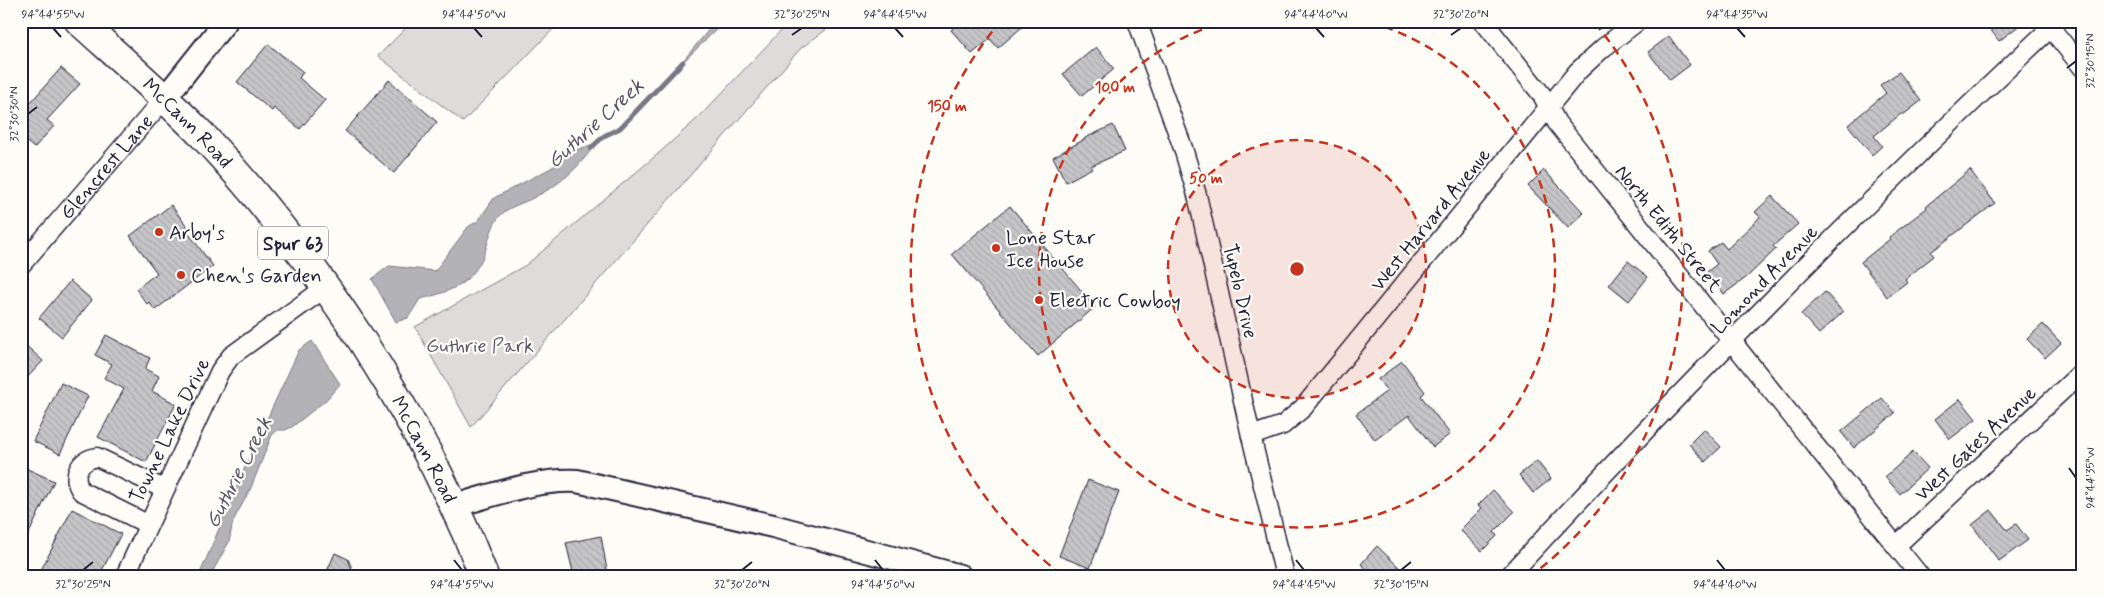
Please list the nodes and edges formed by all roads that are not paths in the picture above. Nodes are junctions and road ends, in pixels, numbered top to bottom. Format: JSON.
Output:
{"nodes":[{"id":1,"x":79,"y":21,"type":"edge"},
{"id":2,"x":226,"y":21,"type":"edge"},
{"id":3,"x":1137,"y":21,"type":"edge"},
{"id":4,"x":1482,"y":21,"type":"edge"},
{"id":5,"x":1638,"y":21,"type":"edge"},
{"id":6,"x":2051,"y":24,"type":"edge"},
{"id":7,"x":2083,"y":68,"type":"edge"},
{"id":8,"x":165,"y":98,"type":"junction"},
{"id":9,"x":1549,"y":108,"type":"junction"},
{"id":10,"x":21,"y":265,"type":"edge"},
{"id":11,"x":325,"y":288,"type":"junction"},
{"id":12,"x":1733,"y":341,"type":"junction"},
{"id":13,"x":2083,"y":371,"type":"edge"},
{"id":14,"x":1251,"y":436,"type":"junction"},
{"id":15,"x":164,"y":489,"type":"junction"},
{"id":16,"x":454,"y":506,"type":"junction"},
{"id":17,"x":147,"y":524,"type":"junction"},
{"id":18,"x":1896,"y":546,"type":"junction"},
{"id":19,"x":125,"y":576,"type":"edge"},
{"id":20,"x":484,"y":576,"type":"edge"},
{"id":21,"x":960,"y":576,"type":"edge"},
{"id":22,"x":1285,"y":576,"type":"edge"},
{"id":23,"x":1509,"y":576,"type":"edge"},
{"id":24,"x":1920,"y":576,"type":"edge"}],
"edges":[{"from":1,"to":8,"type":"main road","name":"McCann Road","number":"Spur 63"},
{"from":2,"to":8,"type":"street","name":"Glencrest Lane"},
{"from":3,"to":14,"type":"street","name":"Tupelo Drive"},
{"from":4,"to":9,"type":"street","name":"North Edith Street"},
{"from":5,"to":9,"type":"street","name":"West Harvard Avenue"},
{"from":6,"to":7,"type":"street"},
{"from":6,"to":12,"type":"street","name":"Lomond Avenue"},
{"from":8,"to":10,"type":"street","name":"Glencrest Lane"},
{"from":8,"to":11,"type":"main road","name":"McCann Road","number":"Spur 63"},
{"from":9,"to":12,"type":"street","name":"North Edith Street"},
{"from":9,"to":14,"type":"street","name":"West Harvard Avenue"},
{"from":11,"to":15,"type":"street","name":"Towne Lake Drive"},
{"from":11,"to":16,"type":"main road","name":"McCann Road","number":"Spur 63"},
{"from":12,"to":18,"type":"street","name":"North Edith Street"},
{"from":12,"to":23,"type":"street","name":"Lomond Avenue"},
{"from":13,"to":18,"type":"street","name":"West Gates Avenue"},
{"from":14,"to":22,"type":"street","name":"Tupelo Drive"},
{"from":15,"to":17,"type":"street","name":"Towne Lake Drive"},
{"from":15,"to":17,"type":"street"},
{"from":16,"to":20,"type":"main road","number":"Spur 63"},
{"from":16,"to":21,"type":"street","name":"McCann Road"},
{"from":17,"to":19,"type":"street","name":"Towne Lake Drive"},
{"from":18,"to":24,"type":"street","name":"North Edith Street"}]}
